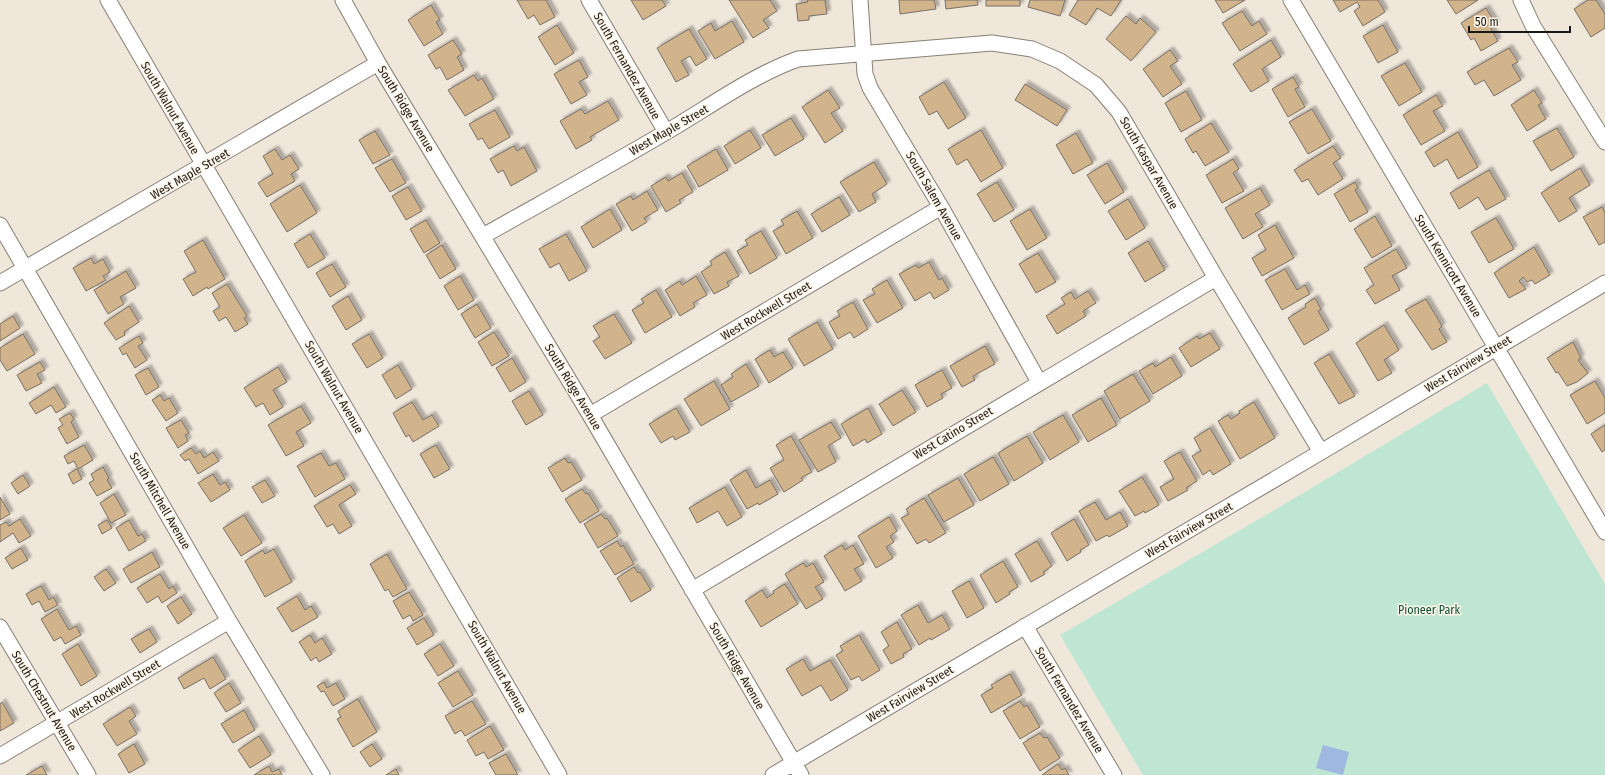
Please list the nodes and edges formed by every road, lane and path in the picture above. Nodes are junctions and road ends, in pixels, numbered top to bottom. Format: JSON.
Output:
{"nodes":[{"id":1,"x":108,"y":0,"type":"edge"},
{"id":2,"x":343,"y":0,"type":"edge"},
{"id":3,"x":589,"y":0,"type":"edge"},
{"id":4,"x":860,"y":0,"type":"edge"},
{"id":5,"x":1291,"y":0,"type":"edge"},
{"id":6,"x":1521,"y":0,"type":"edge"},
{"id":7,"x":864,"y":53,"type":"junction"},
{"id":8,"x":378,"y":63,"type":"junction"},
{"id":9,"x":666,"y":132,"type":"junction"},
{"id":10,"x":1605,"y":142,"type":"edge"},
{"id":11,"x":204,"y":166,"type":"junction"},
{"id":12,"x":941,"y":207,"type":"junction"},
{"id":13,"x":0,"y":225,"type":"edge"},
{"id":14,"x":483,"y":236,"type":"junction"},
{"id":15,"x":25,"y":268,"type":"junction"},
{"id":16,"x":1216,"y":278,"type":"junction"},
{"id":17,"x":0,"y":283,"type":"edge"},
{"id":18,"x":1605,"y":283,"type":"edge"},
{"id":19,"x":1496,"y":347,"type":"junction"},
{"id":20,"x":1039,"y":382,"type":"junction"},
{"id":21,"x":590,"y":415,"type":"junction"},
{"id":22,"x":1322,"y":452,"type":"junction"},
{"id":23,"x":1605,"y":532,"type":"edge"},
{"id":24,"x":692,"y":590,"type":"junction"},
{"id":25,"x":229,"y":621,"type":"junction"},
{"id":26,"x":1025,"y":626,"type":"junction"},
{"id":27,"x":0,"y":627,"type":"edge"},
{"id":28,"x":58,"y":723,"type":"junction"},
{"id":29,"x":0,"y":756,"type":"edge"},
{"id":30,"x":797,"y":769,"type":"edge"},
{"id":31,"x":88,"y":775,"type":"edge"},
{"id":32,"x":322,"y":775,"type":"edge"},
{"id":33,"x":560,"y":775,"type":"edge"},
{"id":34,"x":773,"y":775,"type":"edge"},
{"id":35,"x":1114,"y":775,"type":"edge"}],
"edges":[{"from":1,"to":11,"type":"street","name":"South Walnut Avenue"},
{"from":2,"to":8,"type":"street","name":"South Ridge Avenue"},
{"from":3,"to":9,"type":"street","name":"South Fernandez Avenue"},
{"from":4,"to":7,"type":"street","name":"South Salem Avenue"},
{"from":5,"to":19,"type":"street","name":"South Kennicott Avenue"},
{"from":6,"to":10,"type":"street"},
{"from":7,"to":9,"type":"street","name":"West Maple Street"},
{"from":7,"to":12,"type":"street","name":"South Salem Avenue"},
{"from":7,"to":16,"type":"street","name":"South Kaspar Avenue"},
{"from":8,"to":11,"type":"street","name":"West Maple Street"},
{"from":8,"to":14,"type":"street","name":"South Ridge Avenue"},
{"from":9,"to":14,"type":"street","name":"West Maple Street"},
{"from":11,"to":15,"type":"street","name":"West Maple Street"},
{"from":11,"to":33,"type":"street","name":"South Walnut Avenue"},
{"from":12,"to":20,"type":"street","name":"South Salem Avenue"},
{"from":12,"to":21,"type":"street","name":"West Rockwell Street"},
{"from":13,"to":15,"type":"street","name":"South Mitchell Avenue"},
{"from":14,"to":21,"type":"street","name":"South Ridge Avenue"},
{"from":15,"to":17,"type":"street","name":"West Maple Street"},
{"from":15,"to":25,"type":"street","name":"South Mitchell Avenue"},
{"from":16,"to":20,"type":"street","name":"West Catino Street"},
{"from":16,"to":22,"type":"street","name":"South Kaspar Avenue"},
{"from":18,"to":19,"type":"street","name":"West Fairview Street"},
{"from":19,"to":22,"type":"street","name":"West Fairview Street"},
{"from":19,"to":23,"type":"street","name":"South Kennicott Avenue"},
{"from":20,"to":24,"type":"street","name":"West Catino Street"},
{"from":21,"to":24,"type":"street","name":"South Ridge Avenue"},
{"from":22,"to":26,"type":"street","name":"West Fairview Street"},
{"from":24,"to":30,"type":"street","name":"South Ridge Avenue"},
{"from":25,"to":28,"type":"street","name":"West Rockwell Street"},
{"from":25,"to":32,"type":"street","name":"South Mitchell Avenue"},
{"from":26,"to":30,"type":"street","name":"West Fairview Street"},
{"from":26,"to":35,"type":"street","name":"South Fernandez Avenue"},
{"from":27,"to":28,"type":"street","name":"South Chestnut Avenue"},
{"from":28,"to":29,"type":"street","name":"West Rockwell Street"},
{"from":28,"to":31,"type":"street","name":"South Chestnut Avenue"},
{"from":30,"to":34,"type":"street","name":"West Fairview Street"}]}
